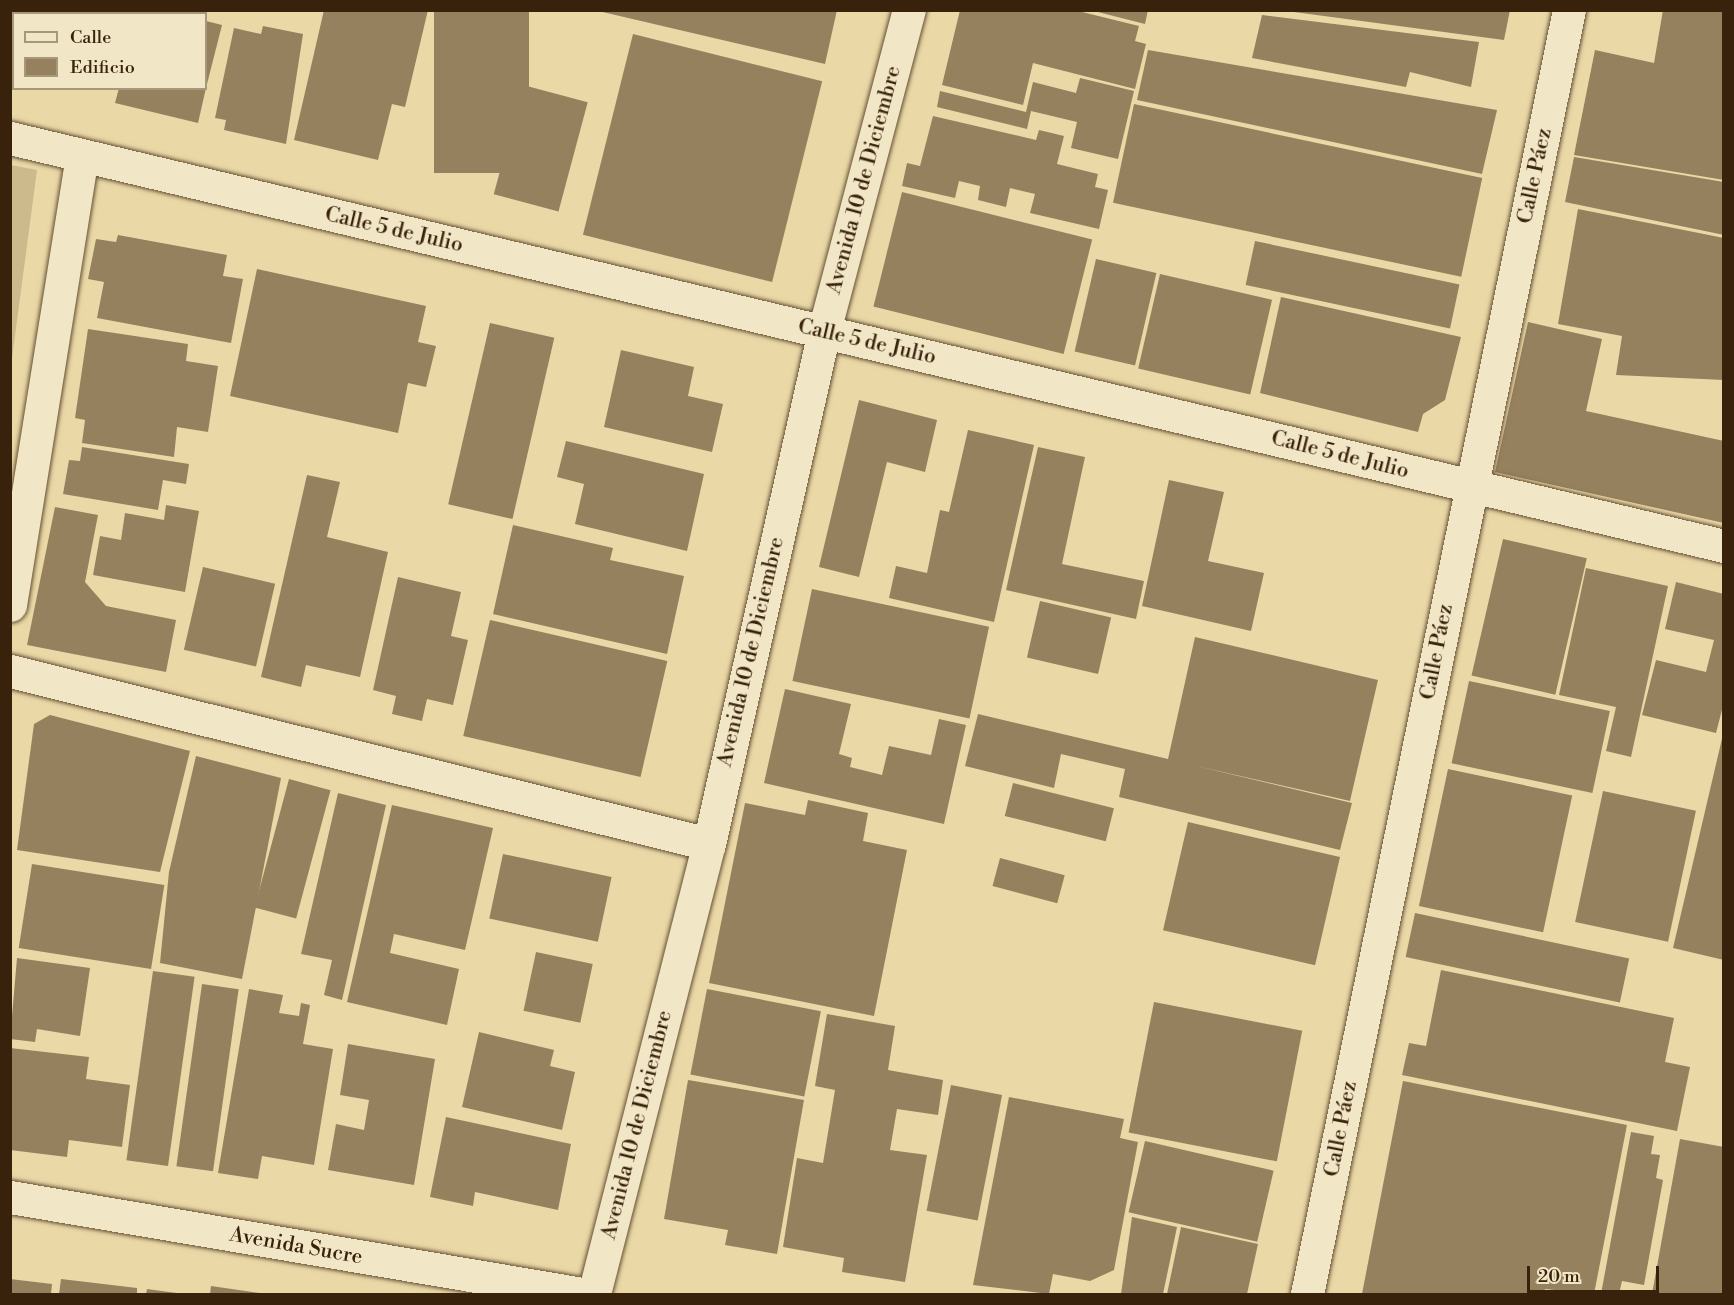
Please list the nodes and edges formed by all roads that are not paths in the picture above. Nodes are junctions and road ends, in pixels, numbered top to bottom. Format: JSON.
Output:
{"nodes":[{"id":1,"x":909,"y":10,"type":"edge"},
{"id":2,"x":1569,"y":10,"type":"edge"},
{"id":3,"x":10,"y":138,"type":"edge"},
{"id":4,"x":82,"y":157,"type":"junction"},
{"id":5,"x":824,"y":331,"type":"junction"},
{"id":6,"x":1471,"y":487,"type":"junction"},
{"id":7,"x":1724,"y":546,"type":"edge"},
{"id":8,"x":10,"y":605,"type":"edge"},
{"id":9,"x":10,"y":671,"type":"edge"},
{"id":10,"x":709,"y":844,"type":"junction"},
{"id":11,"x":10,"y":1197,"type":"edge"},
{"id":12,"x":582,"y":1294,"type":"edge"},
{"id":13,"x":594,"y":1294,"type":"edge"},
{"id":14,"x":1307,"y":1294,"type":"edge"}],
"edges":[{"from":1,"to":5,"type":"street","name":"Avenida 10 de Diciembre"},
{"from":2,"to":6,"type":"street","name":"Calle Páez"},
{"from":3,"to":4,"type":"street","name":"Calle 5 de Julio"},
{"from":4,"to":5,"type":"street","name":"Calle 5 de Julio"},
{"from":4,"to":8,"type":"street"},
{"from":5,"to":6,"type":"street","name":"Calle 5 de Julio"},
{"from":5,"to":10,"type":"street","name":"Avenida 10 de Diciembre"},
{"from":6,"to":7,"type":"street","name":"Calle 5 de Julio"},
{"from":6,"to":14,"type":"street","name":"Calle Páez"},
{"from":9,"to":10,"type":"street"},
{"from":10,"to":13,"type":"street","name":"Avenida 10 de Diciembre"},
{"from":11,"to":12,"type":"street","name":"Avenida Sucre"}]}
